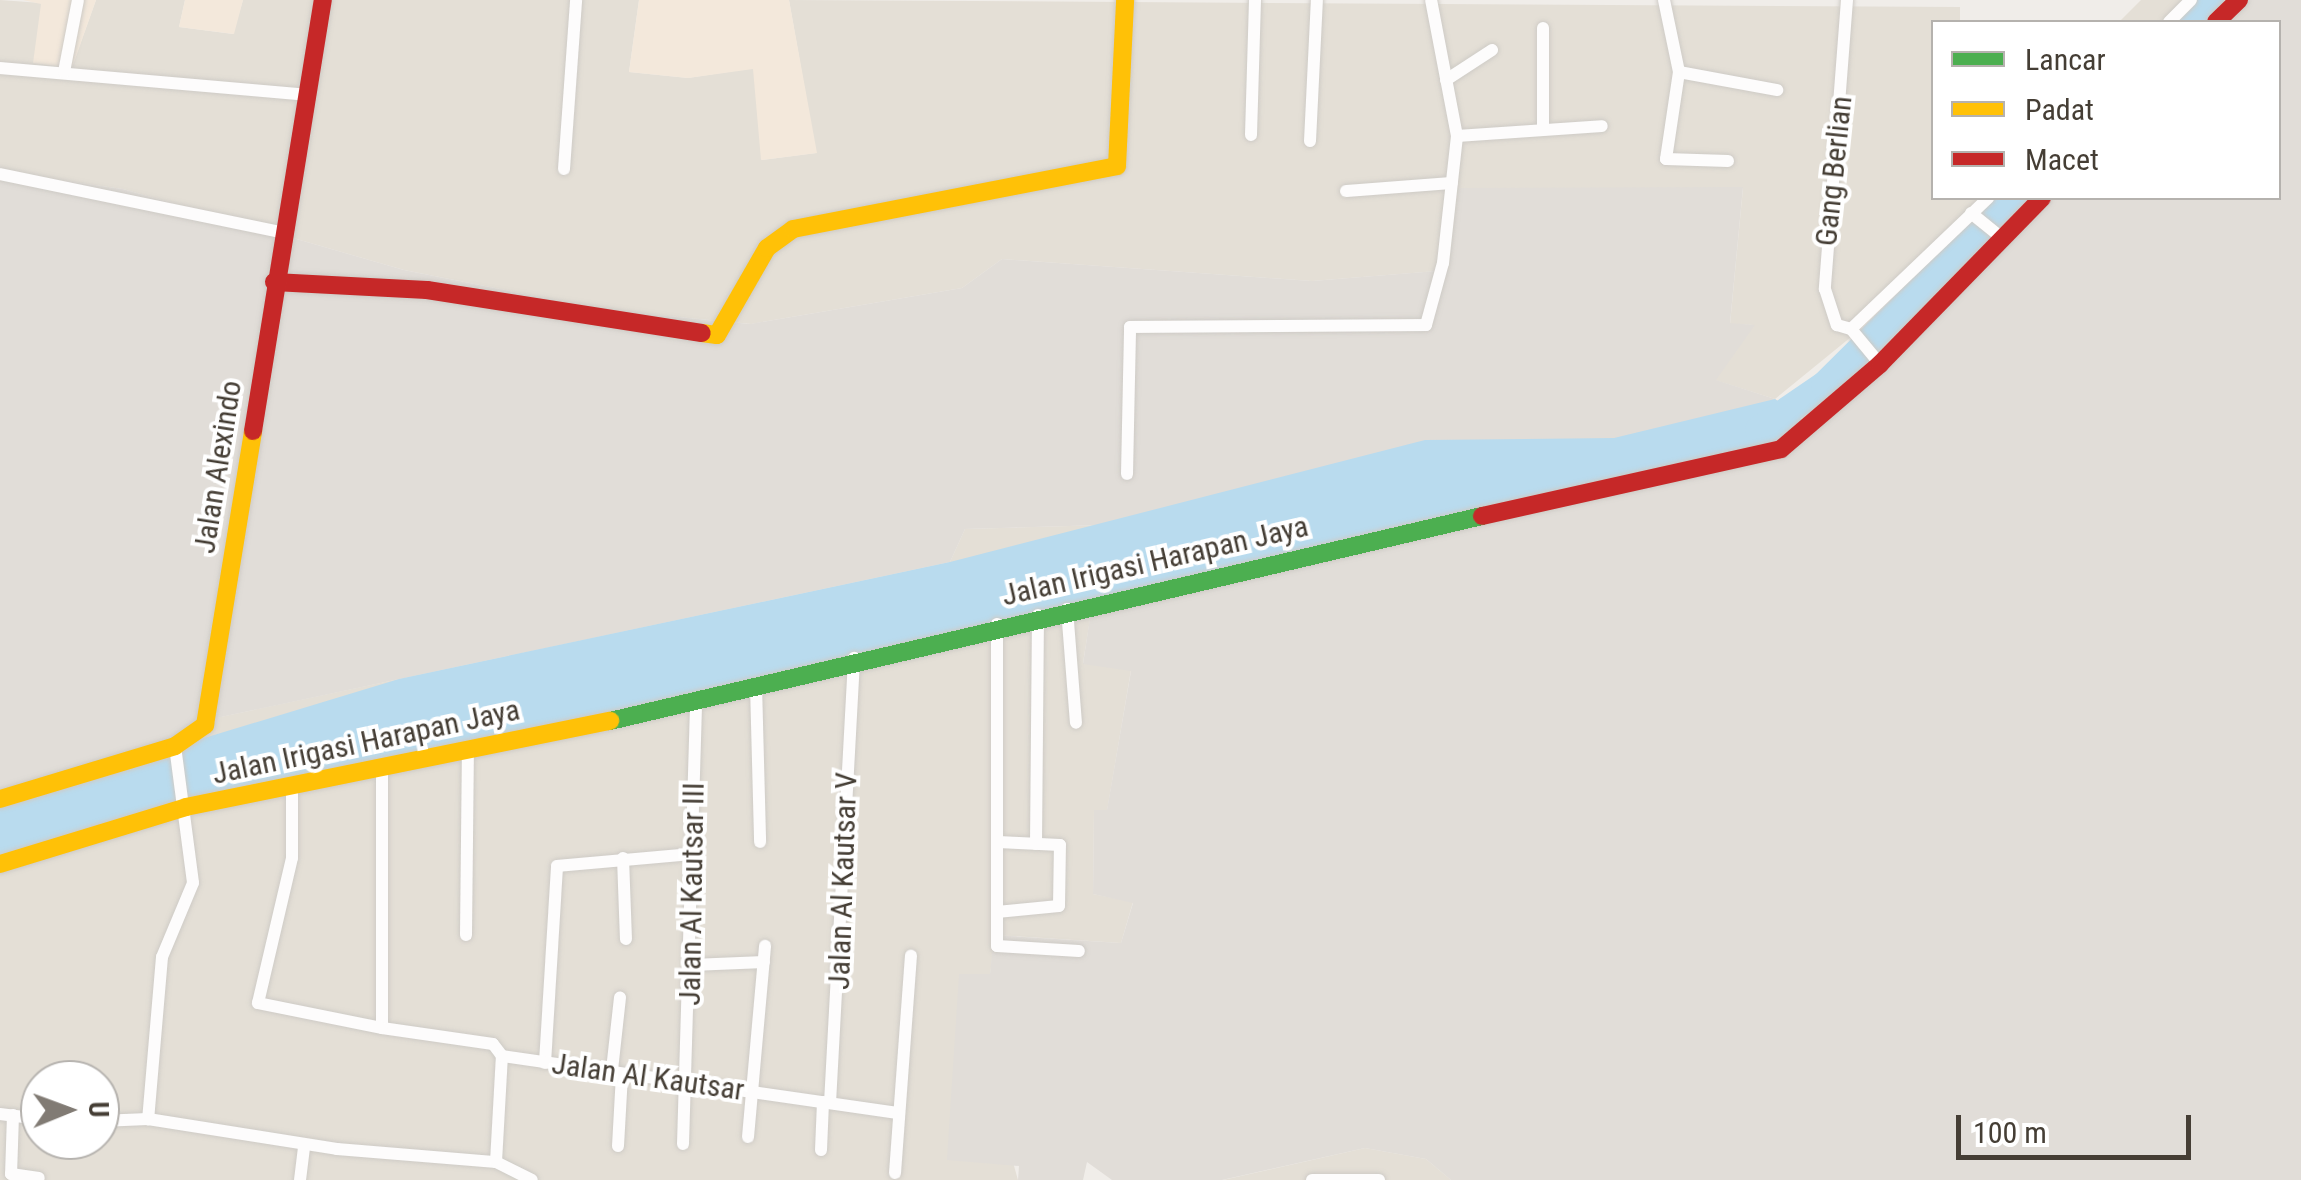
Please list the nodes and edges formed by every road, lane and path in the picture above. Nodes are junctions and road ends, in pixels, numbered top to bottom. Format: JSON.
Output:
{"nodes":[{"id":1,"x":78,"y":0,"type":"edge"},
{"id":2,"x":323,"y":0,"type":"edge"},
{"id":3,"x":576,"y":0,"type":"edge"},
{"id":4,"x":1125,"y":0,"type":"edge"},
{"id":5,"x":1255,"y":0,"type":"edge"},
{"id":6,"x":1316,"y":0,"type":"edge"},
{"id":7,"x":1431,"y":0,"type":"edge"},
{"id":8,"x":1664,"y":0,"type":"edge"},
{"id":9,"x":1847,"y":0,"type":"edge"},
{"id":10,"x":2191,"y":0,"type":"edge"},
{"id":11,"x":2238,"y":0,"type":"edge"},
{"id":12,"x":2171,"y":20,"type":"edge"},
{"id":13,"x":2218,"y":20,"type":"edge"},
{"id":14,"x":1543,"y":28,"type":"dead end"},
{"id":15,"x":1492,"y":50,"type":"dead end"},
{"id":16,"x":0,"y":68,"type":"edge"},
{"id":17,"x":64,"y":72,"type":"junction"},
{"id":18,"x":1680,"y":72,"type":"junction"},
{"id":19,"x":1446,"y":80,"type":"junction"},
{"id":20,"x":1777,"y":90,"type":"dead end"},
{"id":21,"x":306,"y":96,"type":"junction"},
{"id":22,"x":1543,"y":125,"type":"junction"},
{"id":23,"x":1602,"y":126,"type":"dead end"},
{"id":24,"x":1250,"y":135,"type":"dead end"},
{"id":25,"x":1457,"y":136,"type":"junction"},
{"id":26,"x":1310,"y":141,"type":"dead end"},
{"id":27,"x":1728,"y":161,"type":"dead end"},
{"id":28,"x":564,"y":170,"type":"dead end"},
{"id":29,"x":0,"y":174,"type":"edge"},
{"id":30,"x":1452,"y":183,"type":"junction"},
{"id":31,"x":1346,"y":191,"type":"dead end"},
{"id":32,"x":1986,"y":200,"type":"edge"},
{"id":33,"x":2040,"y":200,"type":"edge"},
{"id":34,"x":1975,"y":215,"type":"junction"},
{"id":35,"x":282,"y":232,"type":"junction"},
{"id":36,"x":2000,"y":236,"type":"junction"},
{"id":37,"x":274,"y":282,"type":"junction"},
{"id":38,"x":1851,"y":329,"type":"junction"},
{"id":39,"x":1877,"y":360,"type":"junction"},
{"id":40,"x":1127,"y":474,"type":"dead end"},
{"id":41,"x":1067,"y":609,"type":"junction"},
{"id":42,"x":1038,"y":615,"type":"junction"},
{"id":43,"x":997,"y":624,"type":"junction"},
{"id":44,"x":854,"y":658,"type":"junction"},
{"id":45,"x":756,"y":684,"type":"junction"},
{"id":46,"x":696,"y":702,"type":"junction"},
{"id":47,"x":1076,"y":723,"type":"dead end"},
{"id":48,"x":175,"y":746,"type":"junction"},
{"id":49,"x":468,"y":750,"type":"junction"},
{"id":50,"x":382,"y":769,"type":"junction"},
{"id":51,"x":292,"y":787,"type":"junction"},
{"id":52,"x":0,"y":799,"type":"edge"},
{"id":53,"x":186,"y":800,"type":"junction"},
{"id":54,"x":760,"y":842,"type":"dead end"},
{"id":55,"x":998,"y":842,"type":"junction"},
{"id":56,"x":1036,"y":844,"type":"junction"},
{"id":57,"x":692,"y":854,"type":"junction"},
{"id":58,"x":624,"y":858,"type":"junction"},
{"id":59,"x":0,"y":864,"type":"edge"},
{"id":60,"x":996,"y":912,"type":"junction"},
{"id":61,"x":466,"y":935,"type":"dead end"},
{"id":62,"x":626,"y":939,"type":"dead end"},
{"id":63,"x":765,"y":946,"type":"dead end"},
{"id":64,"x":1079,"y":951,"type":"dead end"},
{"id":65,"x":912,"y":956,"type":"dead end"},
{"id":66,"x":764,"y":962,"type":"junction"},
{"id":67,"x":692,"y":965,"type":"junction"},
{"id":68,"x":620,"y":997,"type":"dead end"},
{"id":69,"x":382,"y":1028,"type":"junction"},
{"id":70,"x":502,"y":1056,"type":"junction"},
{"id":71,"x":545,"y":1062,"type":"junction"},
{"id":72,"x":617,"y":1072,"type":"junction"},
{"id":73,"x":688,"y":1086,"type":"junction"},
{"id":74,"x":754,"y":1092,"type":"junction"},
{"id":75,"x":826,"y":1103,"type":"junction"},
{"id":76,"x":897,"y":1113,"type":"junction"},
{"id":77,"x":6,"y":1115,"type":"edge"},
{"id":78,"x":148,"y":1119,"type":"junction"},
{"id":79,"x":120,"y":1120,"type":"edge"},
{"id":80,"x":748,"y":1138,"type":"dead end"},
{"id":81,"x":683,"y":1144,"type":"dead end"},
{"id":82,"x":304,"y":1145,"type":"junction"},
{"id":83,"x":618,"y":1146,"type":"dead end"},
{"id":84,"x":821,"y":1150,"type":"dead end"},
{"id":85,"x":496,"y":1162,"type":"junction"},
{"id":86,"x":895,"y":1172,"type":"dead end"},
{"id":87,"x":39,"y":1178,"type":"edge"},
{"id":88,"x":300,"y":1180,"type":"edge"},
{"id":89,"x":532,"y":1180,"type":"edge"},
{"id":90,"x":1312,"y":1180,"type":"edge"},
{"id":91,"x":1379,"y":1180,"type":"edge"}],
"edges":[{"from":1,"to":17,"type":"street"},
{"from":2,"to":21,"type":"street","name":"Jalan Alexindo"},
{"from":3,"to":28,"type":"street"},
{"from":4,"to":37,"type":"street"},
{"from":5,"to":24,"type":"street"},
{"from":6,"to":26,"type":"street"},
{"from":7,"to":19,"type":"street"},
{"from":8,"to":18,"type":"street"},
{"from":9,"to":38,"type":"street","name":"Gang Berlian"},
{"from":10,"to":12,"type":"street"},
{"from":11,"to":13,"type":"street"},
{"from":14,"to":22,"type":"street"},
{"from":15,"to":19,"type":"street"},
{"from":16,"to":17,"type":"street"},
{"from":17,"to":21,"type":"street"},
{"from":18,"to":20,"type":"street"},
{"from":18,"to":27,"type":"street"},
{"from":19,"to":25,"type":"street"},
{"from":21,"to":35,"type":"street","name":"Jalan Alexindo"},
{"from":22,"to":23,"type":"street"},
{"from":22,"to":25,"type":"street"},
{"from":25,"to":30,"type":"street"},
{"from":29,"to":35,"type":"street"},
{"from":30,"to":31,"type":"street"},
{"from":30,"to":40,"type":"street"},
{"from":32,"to":34,"type":"street"},
{"from":33,"to":36,"type":"street","name":"Jalan Irigasi Harapan Jaya"},
{"from":34,"to":36,"type":"street"},
{"from":34,"to":38,"type":"street"},
{"from":35,"to":37,"type":"street","name":"Jalan Alexindo"},
{"from":36,"to":39,"type":"street","name":"Jalan Irigasi Harapan Jaya"},
{"from":37,"to":48,"type":"street","name":"Jalan Alexindo"},
{"from":38,"to":39,"type":"street"},
{"from":39,"to":41,"type":"street","name":"Jalan Irigasi Harapan Jaya"},
{"from":41,"to":42,"type":"street","name":"Jalan Irigasi Harapan Jaya"},
{"from":41,"to":47,"type":"street"},
{"from":42,"to":43,"type":"street","name":"Jalan Irigasi Harapan Jaya"},
{"from":42,"to":56,"type":"street"},
{"from":43,"to":44,"type":"street","name":"Jalan Irigasi Harapan Jaya"},
{"from":43,"to":55,"type":"street"},
{"from":44,"to":45,"type":"street","name":"Jalan Irigasi Harapan Jaya"},
{"from":44,"to":75,"type":"street","name":"Jalan Al Kautsar V"},
{"from":45,"to":46,"type":"street","name":"Jalan Irigasi Harapan Jaya"},
{"from":45,"to":54,"type":"street"},
{"from":46,"to":49,"type":"street","name":"Jalan Irigasi Harapan Jaya"},
{"from":46,"to":57,"type":"street","name":"Jalan Al Kautsar III"},
{"from":48,"to":52,"type":"street"},
{"from":48,"to":53,"type":"street"},
{"from":49,"to":50,"type":"street","name":"Jalan Irigasi Harapan Jaya"},
{"from":49,"to":61,"type":"street"},
{"from":50,"to":51,"type":"street","name":"Jalan Irigasi Harapan Jaya"},
{"from":50,"to":69,"type":"street"},
{"from":51,"to":53,"type":"street","name":"Jalan Irigasi Harapan Jaya"},
{"from":51,"to":69,"type":"street","name":"Jalan Al Kautsar"},
{"from":53,"to":59,"type":"street","name":"Jalan Irigasi Harapan Jaya"},
{"from":53,"to":78,"type":"street"},
{"from":55,"to":56,"type":"street"},
{"from":55,"to":60,"type":"street"},
{"from":56,"to":60,"type":"street"},
{"from":57,"to":58,"type":"street"},
{"from":57,"to":67,"type":"street","name":"Jalan Al Kautsar III"},
{"from":58,"to":62,"type":"street"},
{"from":58,"to":71,"type":"street"},
{"from":60,"to":64,"type":"street"},
{"from":63,"to":66,"type":"street"},
{"from":65,"to":76,"type":"street"},
{"from":66,"to":67,"type":"street"},
{"from":66,"to":74,"type":"street"},
{"from":67,"to":73,"type":"street","name":"Jalan Al Kautsar III"},
{"from":68,"to":72,"type":"street"},
{"from":69,"to":70,"type":"street","name":"Jalan Al Kautsar"},
{"from":70,"to":71,"type":"street","name":"Jalan Al Kautsar"},
{"from":70,"to":85,"type":"street"},
{"from":71,"to":72,"type":"street","name":"Jalan Al Kautsar"},
{"from":72,"to":73,"type":"street","name":"Jalan Al Kautsar"},
{"from":72,"to":83,"type":"street"},
{"from":73,"to":74,"type":"street","name":"Jalan Al Kautsar"},
{"from":73,"to":81,"type":"street","name":"Jalan Al Kautsar III"},
{"from":74,"to":75,"type":"street","name":"Jalan Al Kautsar"},
{"from":74,"to":80,"type":"street"},
{"from":75,"to":76,"type":"street","name":"Jalan Al Kautsar"},
{"from":75,"to":84,"type":"street","name":"Jalan Al Kautsar V"},
{"from":76,"to":86,"type":"street"},
{"from":77,"to":87,"type":"street"},
{"from":78,"to":79,"type":"street"},
{"from":78,"to":82,"type":"street"},
{"from":82,"to":85,"type":"street"},
{"from":82,"to":88,"type":"street"},
{"from":85,"to":89,"type":"street"},
{"from":90,"to":91,"type":"street"}]}
